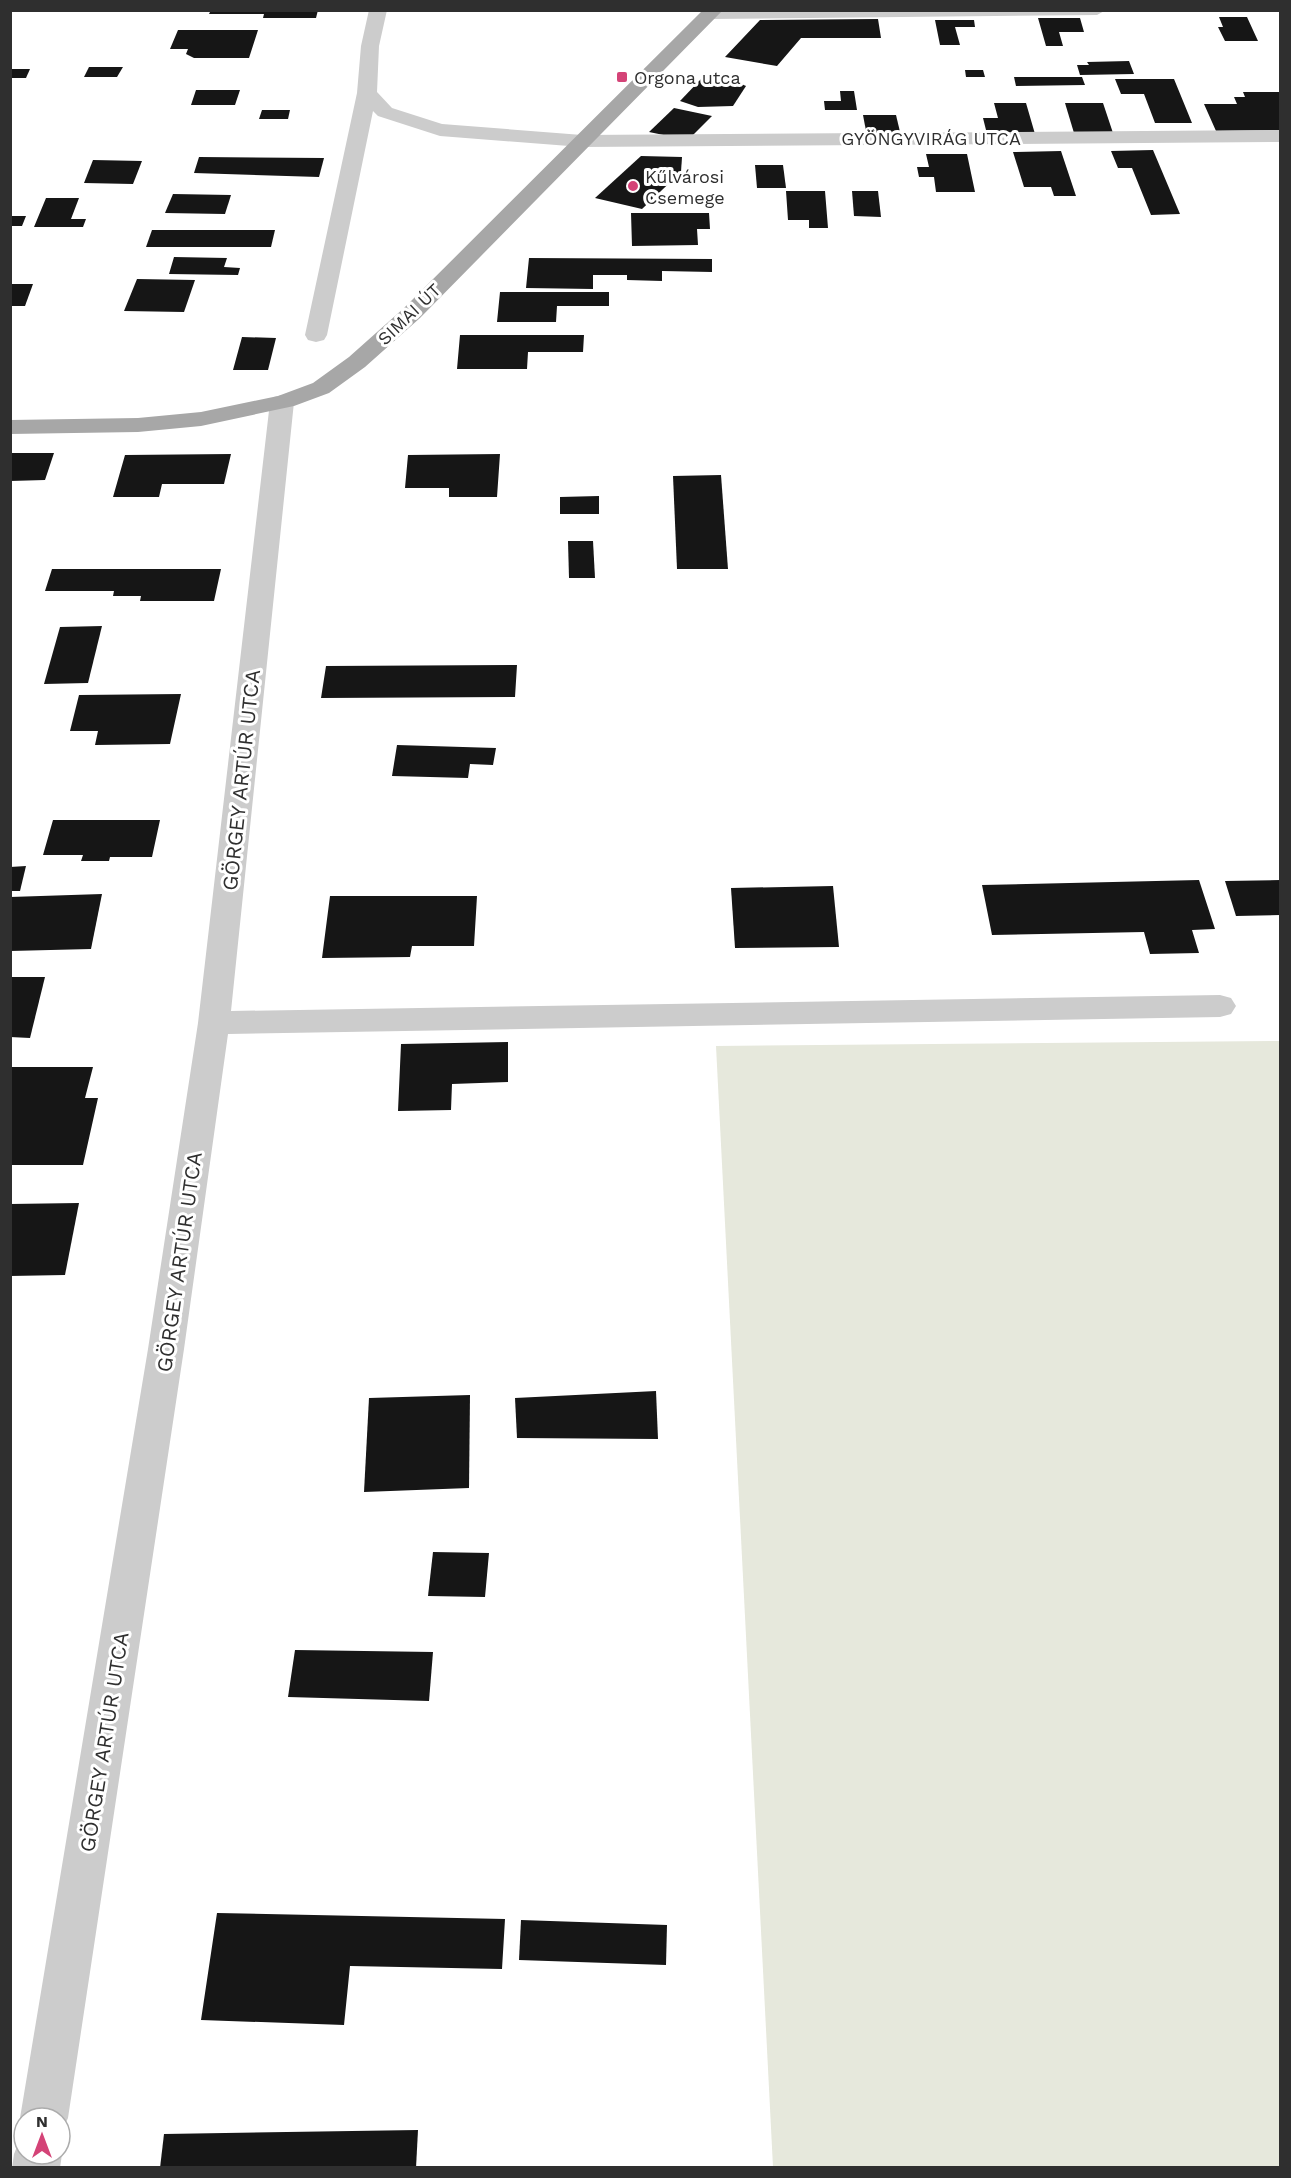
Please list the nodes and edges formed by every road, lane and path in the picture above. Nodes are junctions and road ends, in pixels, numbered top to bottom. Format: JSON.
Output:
{"nodes":[{"id":1,"x":378,"y":10,"type":"edge"},
{"id":2,"x":1097,"y":10,"type":"edge"},
{"id":3,"x":712,"y":12,"type":"edge"},
{"id":4,"x":367,"y":93,"type":"junction"},
{"id":5,"x":1281,"y":136,"type":"edge"},
{"id":6,"x":582,"y":141,"type":"junction"},
{"id":7,"x":316,"y":335,"type":"dead end"},
{"id":8,"x":282,"y":402,"type":"junction"},
{"id":9,"x":10,"y":427,"type":"edge"},
{"id":10,"x":1220,"y":1006,"type":"dead end"},
{"id":11,"x":214,"y":1023,"type":"junction"},
{"id":12,"x":46,"y":2106,"type":"edge"}],
"edges":[{"from":1,"to":4,"type":"street"},
{"from":2,"to":3,"type":"street"},
{"from":3,"to":6,"type":"main road","name":"SIMAI ÚT"},
{"from":4,"to":6,"type":"street"},
{"from":4,"to":7,"type":"street"},
{"from":5,"to":6,"type":"street","name":"GYÖNGYVIRÁG UTCA"},
{"from":6,"to":8,"type":"main road","name":"SIMAI ÚT"},
{"from":8,"to":9,"type":"main road","name":"SIMAI ÚT"},
{"from":8,"to":11,"type":"street","name":"GÖRGEY ARTÚR UTCA"},
{"from":10,"to":11,"type":"street"},
{"from":11,"to":12,"type":"street","name":"GÖRGEY ARTÚR UTCA"}]}
